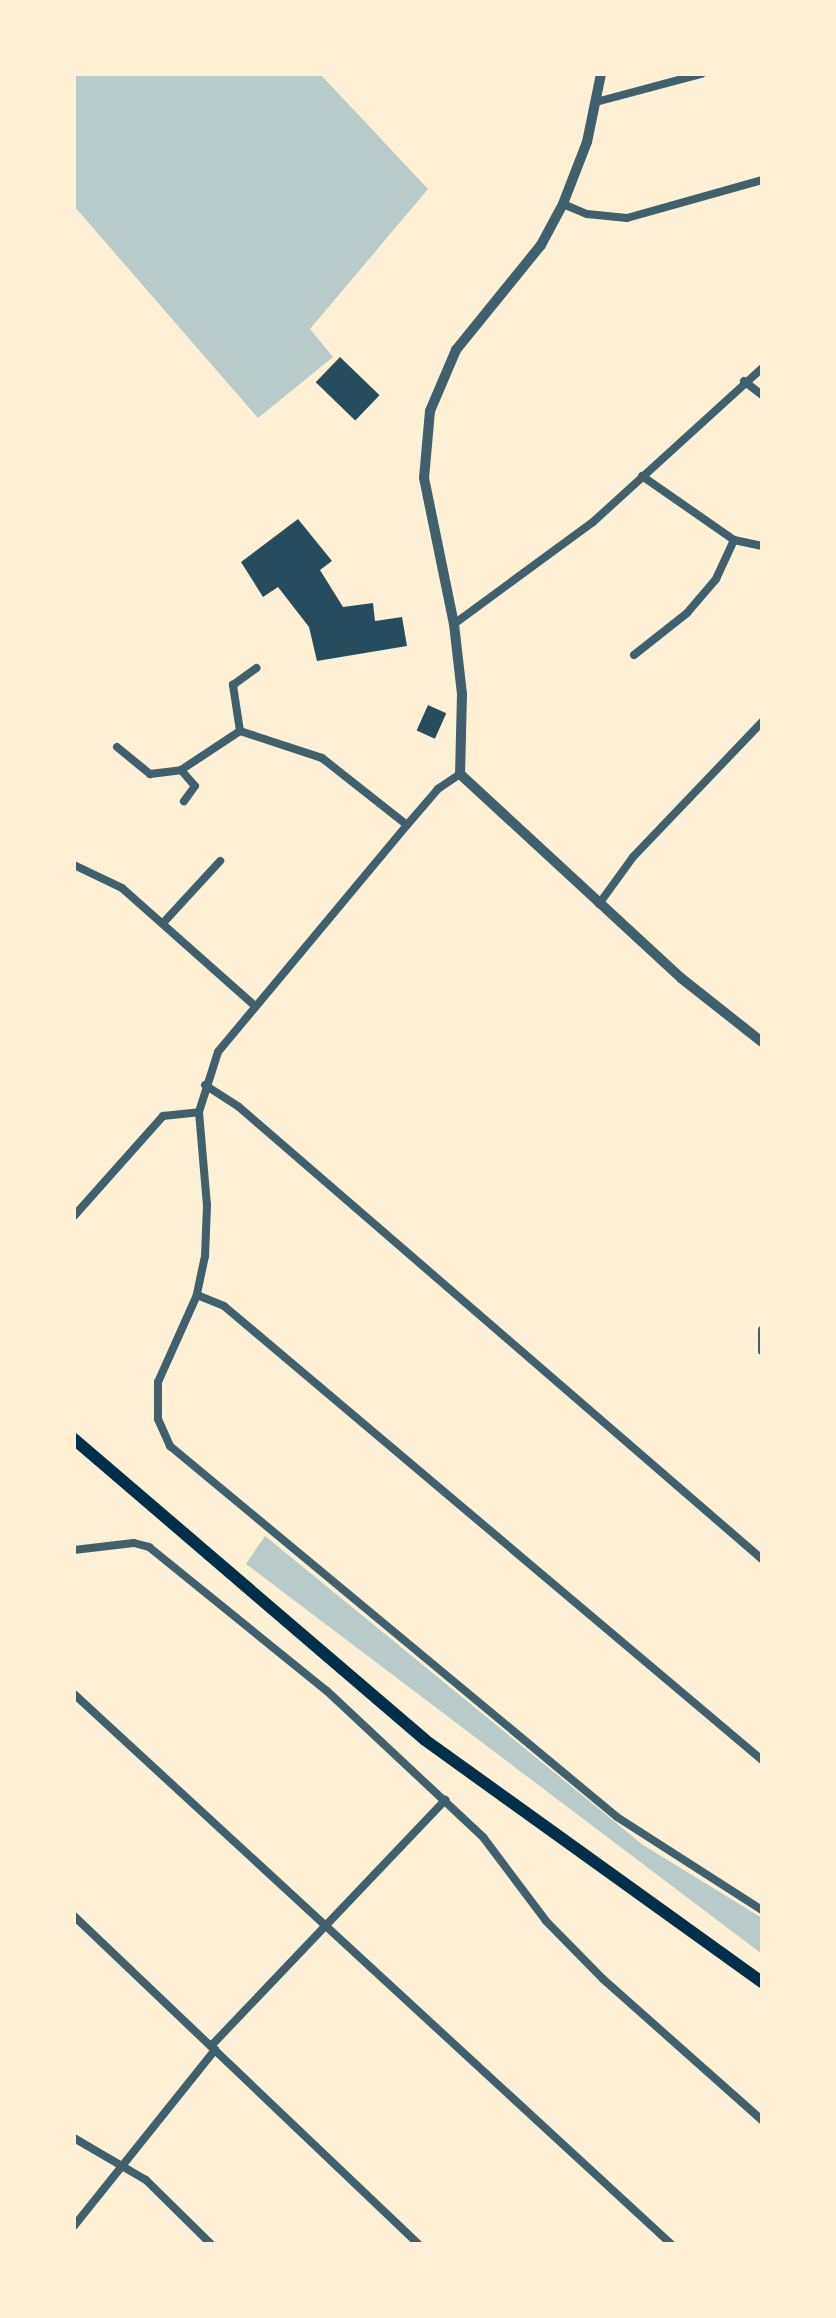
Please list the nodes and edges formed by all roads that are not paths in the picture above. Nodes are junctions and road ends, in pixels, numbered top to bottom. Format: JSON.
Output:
{"nodes":[{"id":1,"x":601,"y":74,"type":"edge"},
{"id":2,"x":701,"y":74,"type":"edge"},
{"id":3,"x":596,"y":102,"type":"junction"},
{"id":4,"x":762,"y":180,"type":"edge"},
{"id":5,"x":563,"y":204,"type":"junction"},
{"id":6,"x":762,"y":368,"type":"edge"},
{"id":7,"x":744,"y":381,"type":"junction"},
{"id":8,"x":762,"y":395,"type":"edge"},
{"id":9,"x":642,"y":476,"type":"junction"},
{"id":10,"x":734,"y":540,"type":"junction"},
{"id":11,"x":762,"y":546,"type":"edge"},
{"id":12,"x":454,"y":624,"type":"junction"},
{"id":13,"x":634,"y":655,"type":"dead end"},
{"id":14,"x":256,"y":668,"type":"dead end"},
{"id":15,"x":762,"y":722,"type":"edge"},
{"id":16,"x":240,"y":731,"type":"junction"},
{"id":17,"x":117,"y":747,"type":"dead end"},
{"id":18,"x":181,"y":770,"type":"junction"},
{"id":19,"x":460,"y":774,"type":"junction"},
{"id":20,"x":184,"y":801,"type":"dead end"},
{"id":21,"x":407,"y":825,"type":"junction"},
{"id":22,"x":220,"y":861,"type":"dead end"},
{"id":23,"x":74,"y":865,"type":"edge"},
{"id":24,"x":599,"y":904,"type":"junction"},
{"id":25,"x":164,"y":922,"type":"junction"},
{"id":26,"x":254,"y":1005,"type":"junction"},
{"id":27,"x":762,"y":1042,"type":"edge"},
{"id":28,"x":205,"y":1085,"type":"junction"},
{"id":29,"x":199,"y":1112,"type":"junction"},
{"id":30,"x":74,"y":1216,"type":"edge"},
{"id":31,"x":197,"y":1295,"type":"junction"},
{"id":32,"x":762,"y":1330,"type":"edge"},
{"id":33,"x":762,"y":1351,"type":"edge"},
{"id":34,"x":74,"y":1439,"type":"edge"},
{"id":35,"x":74,"y":1550,"type":"edge"},
{"id":36,"x":762,"y":1559,"type":"edge"},
{"id":37,"x":74,"y":1694,"type":"edge"},
{"id":38,"x":762,"y":1760,"type":"edge"},
{"id":39,"x":445,"y":1800,"type":"junction"},
{"id":40,"x":762,"y":1910,"type":"edge"},
{"id":41,"x":74,"y":1916,"type":"edge"},
{"id":42,"x":327,"y":1926,"type":"junction"},
{"id":43,"x":762,"y":1982,"type":"edge"},
{"id":44,"x":213,"y":2048,"type":"junction"},
{"id":45,"x":762,"y":2120,"type":"edge"},
{"id":46,"x":74,"y":2138,"type":"edge"},
{"id":47,"x":124,"y":2165,"type":"junction"},
{"id":48,"x":74,"y":2226,"type":"edge"},
{"id":49,"x":211,"y":2244,"type":"edge"},
{"id":50,"x":418,"y":2244,"type":"edge"},
{"id":51,"x":671,"y":2244,"type":"edge"}],
"edges":[{"from":1,"to":3,"type":"street"},
{"from":2,"to":3,"type":"street"},
{"from":3,"to":5,"type":"street"},
{"from":4,"to":5,"type":"street"},
{"from":5,"to":12,"type":"street"},
{"from":6,"to":7,"type":"street"},
{"from":7,"to":8,"type":"street"},
{"from":7,"to":9,"type":"street"},
{"from":9,"to":10,"type":"street"},
{"from":9,"to":12,"type":"street"},
{"from":10,"to":11,"type":"street"},
{"from":10,"to":13,"type":"street"},
{"from":12,"to":19,"type":"street"},
{"from":14,"to":16,"type":"street"},
{"from":15,"to":24,"type":"street"},
{"from":16,"to":18,"type":"street"},
{"from":16,"to":21,"type":"street"},
{"from":17,"to":18,"type":"street"},
{"from":18,"to":20,"type":"street"},
{"from":19,"to":21,"type":"street"},
{"from":19,"to":24,"type":"street"},
{"from":21,"to":26,"type":"street"},
{"from":22,"to":25,"type":"street"},
{"from":23,"to":25,"type":"street"},
{"from":24,"to":27,"type":"street"},
{"from":25,"to":26,"type":"street"},
{"from":26,"to":28,"type":"street"},
{"from":28,"to":29,"type":"street"},
{"from":28,"to":36,"type":"street"},
{"from":29,"to":30,"type":"street"},
{"from":29,"to":31,"type":"street"},
{"from":31,"to":38,"type":"street"},
{"from":31,"to":40,"type":"street"},
{"from":32,"to":33,"type":"street"},
{"from":34,"to":43,"type":"main road"},
{"from":35,"to":39,"type":"street"},
{"from":37,"to":42,"type":"street"},
{"from":39,"to":42,"type":"street"},
{"from":39,"to":45,"type":"street"},
{"from":41,"to":44,"type":"street"},
{"from":42,"to":44,"type":"street"},
{"from":42,"to":51,"type":"street"},
{"from":44,"to":47,"type":"street"},
{"from":44,"to":50,"type":"street"},
{"from":46,"to":47,"type":"street"},
{"from":47,"to":48,"type":"street"},
{"from":47,"to":49,"type":"street"}]}
